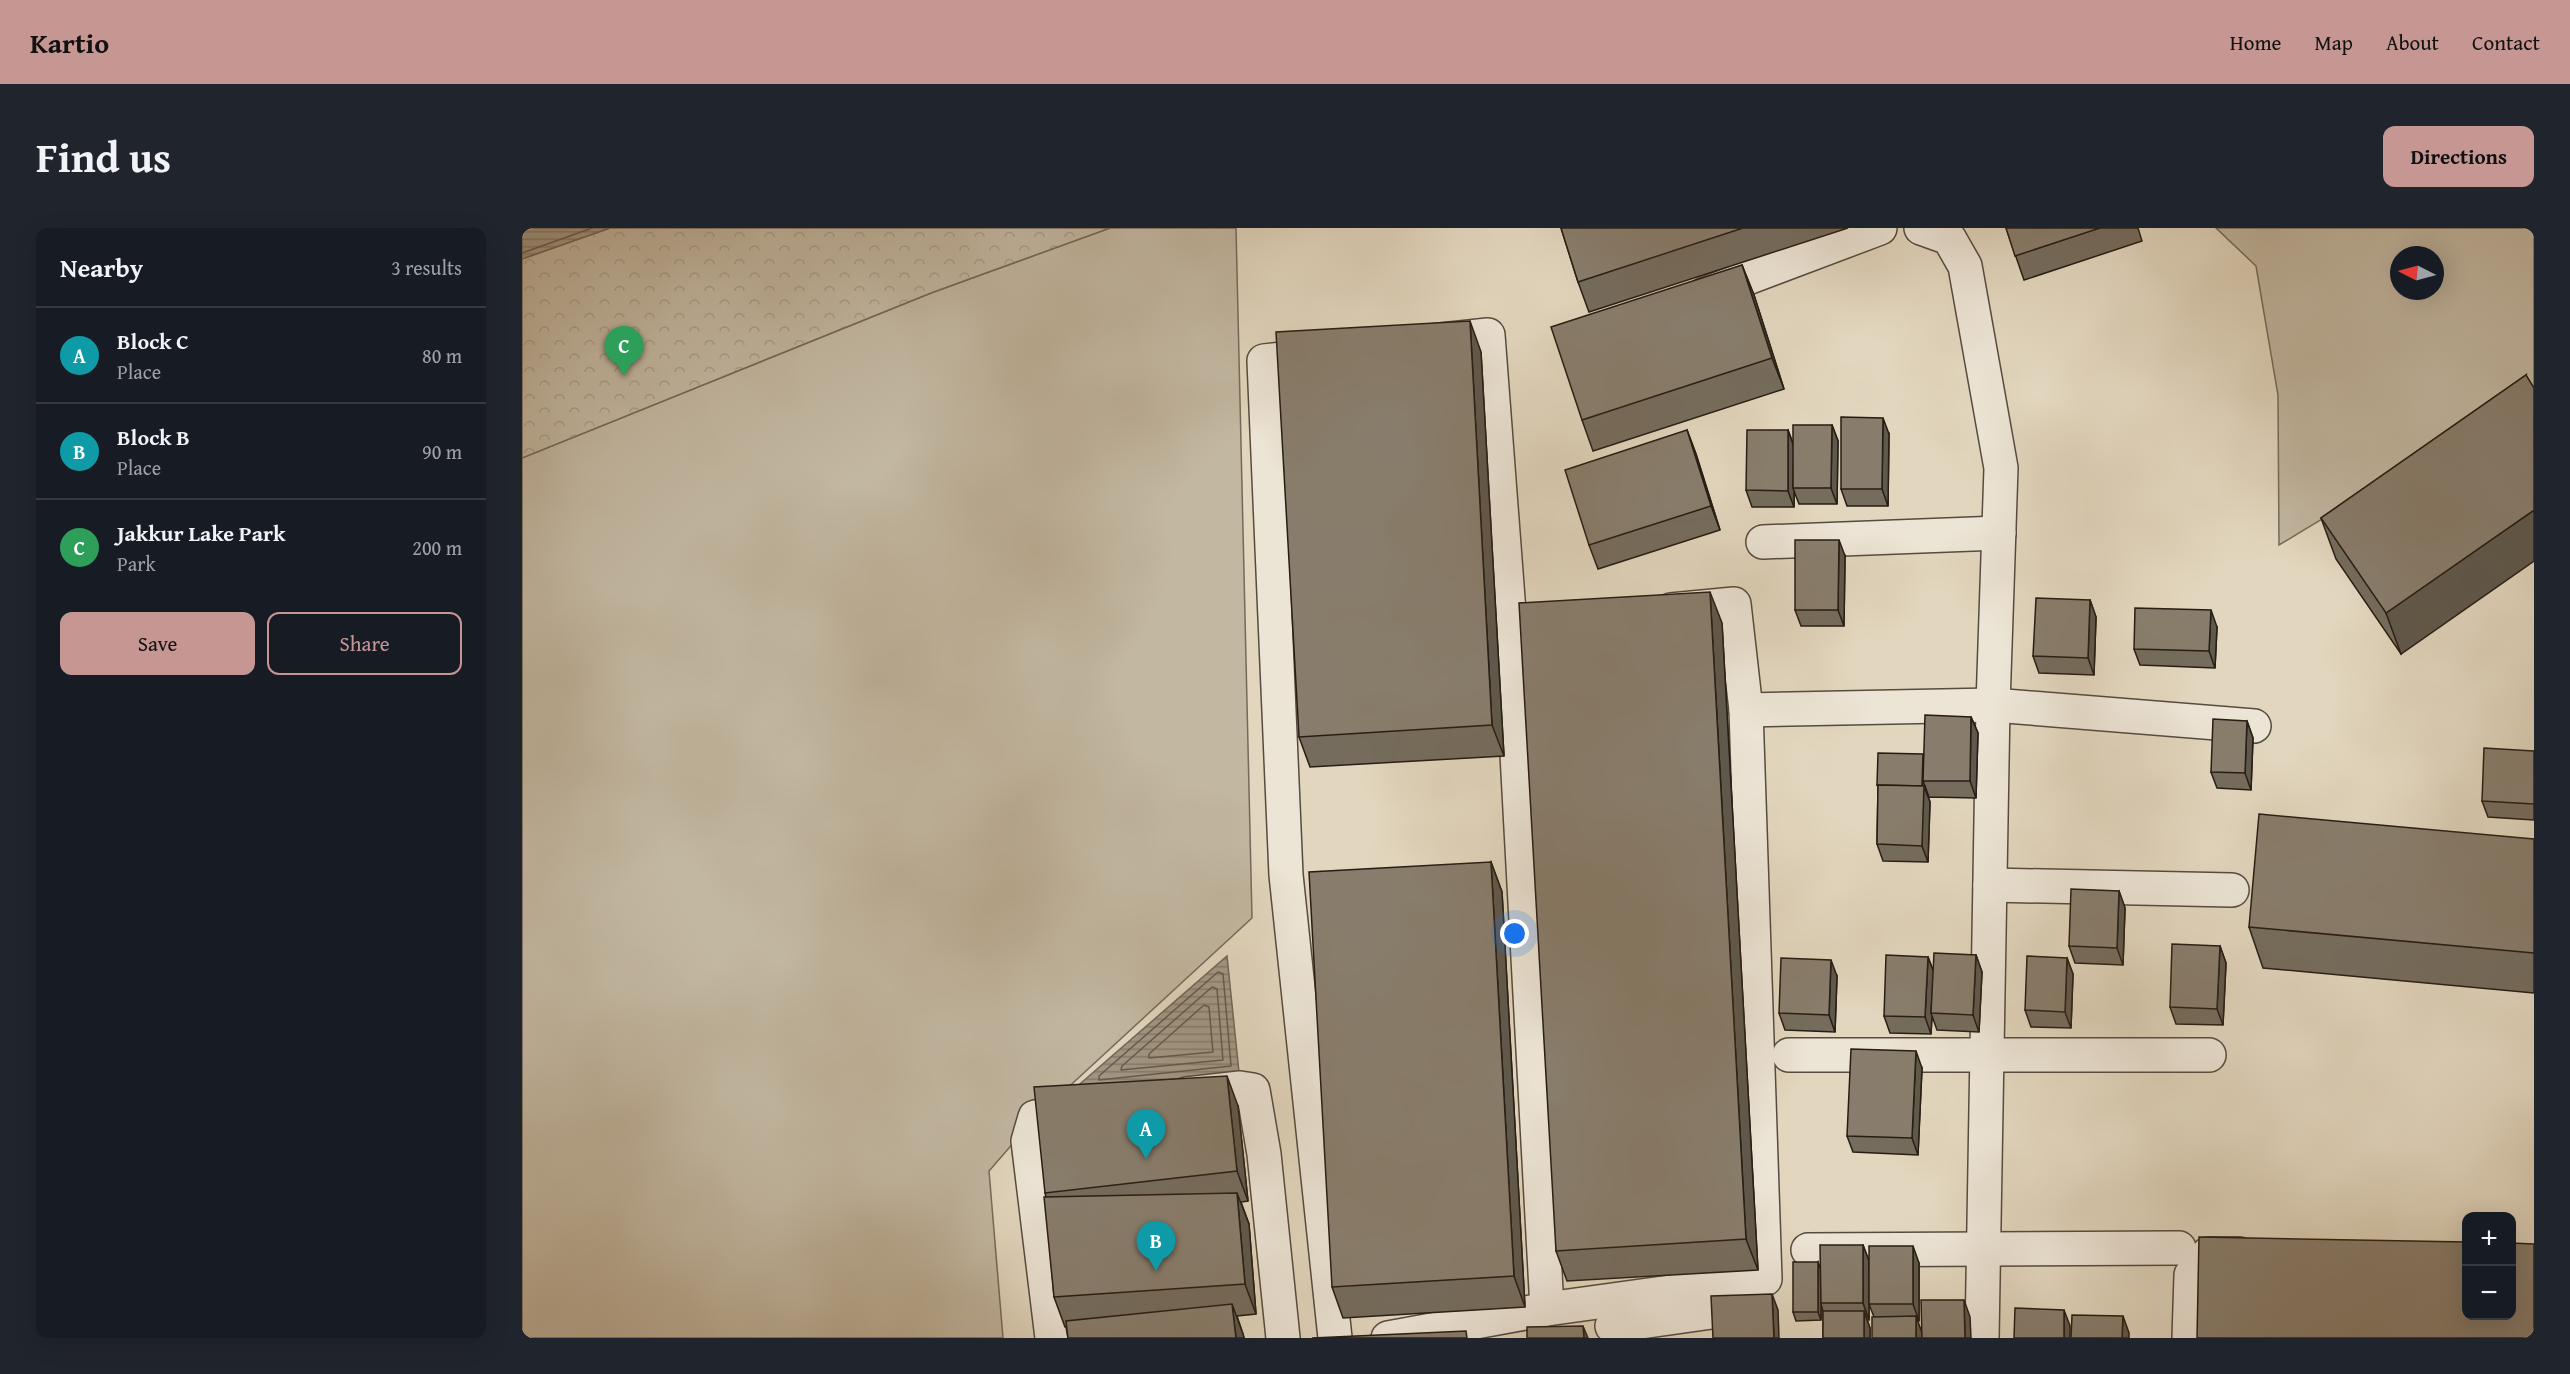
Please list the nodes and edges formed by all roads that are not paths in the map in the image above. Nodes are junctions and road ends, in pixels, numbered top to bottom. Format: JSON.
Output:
{"nodes":[{"id":1,"x":1880,"y":228,"type":"edge"},
{"id":2,"x":1921,"y":228,"type":"edge"},
{"id":3,"x":1672,"y":306,"type":"edge"},
{"id":4,"x":1406,"y":344,"type":"edge"},
{"id":5,"x":1347,"y":351,"type":"edge"},
{"id":6,"x":1999,"y":533,"type":"junction"},
{"id":7,"x":1763,"y":542,"type":"dead end"},
{"id":8,"x":1640,"y":613,"type":"edge"},
{"id":9,"x":1593,"y":617,"type":"edge"},
{"id":10,"x":1510,"y":626,"type":"junction"},
{"id":11,"x":1993,"y":705,"type":"junction"},
{"id":12,"x":1752,"y":710,"type":"junction"},
{"id":13,"x":2254,"y":726,"type":"dead end"},
{"id":14,"x":1990,"y":885,"type":"junction"},
{"id":15,"x":2232,"y":890,"type":"dead end"},
{"id":16,"x":1789,"y":1055,"type":"dead end"},
{"id":17,"x":1987,"y":1055,"type":"junction"},
{"id":18,"x":2209,"y":1055,"type":"dead end"},
{"id":19,"x":1156,"y":1098,"type":"edge"},
{"id":20,"x":1109,"y":1103,"type":"edge"},
{"id":21,"x":2179,"y":1248,"type":"dead end"},
{"id":22,"x":1984,"y":1249,"type":"junction"},
{"id":23,"x":1809,"y":1250,"type":"dead end"},
{"id":24,"x":2271,"y":1255,"type":"edge"},
{"id":25,"x":1746,"y":1307,"type":"edge"},
{"id":26,"x":1546,"y":1309,"type":"junction"},
{"id":27,"x":1612,"y":1321,"type":"edge"},
{"id":28,"x":1495,"y":1328,"type":"edge"},
{"id":29,"x":1052,"y":1338,"type":"edge"},
{"id":30,"x":1283,"y":1338,"type":"edge"},
{"id":31,"x":1335,"y":1338,"type":"edge"},
{"id":32,"x":1388,"y":1338,"type":"edge"},
{"id":33,"x":1982,"y":1338,"type":"edge"},
{"id":34,"x":2189,"y":1338,"type":"edge"}],
"edges":[{"from":1,"to":3,"type":"street"},
{"from":2,"to":6,"type":"street"},
{"from":4,"to":10,"type":"street"},
{"from":5,"to":31,"type":"street"},
{"from":6,"to":7,"type":"street"},
{"from":6,"to":11,"type":"street"},
{"from":8,"to":12,"type":"street"},
{"from":9,"to":10,"type":"street"},
{"from":10,"to":26,"type":"street"},
{"from":11,"to":12,"type":"street"},
{"from":11,"to":13,"type":"street"},
{"from":11,"to":14,"type":"street"},
{"from":12,"to":27,"type":"street"},
{"from":14,"to":15,"type":"street"},
{"from":14,"to":17,"type":"street"},
{"from":16,"to":17,"type":"street"},
{"from":17,"to":18,"type":"street"},
{"from":17,"to":22,"type":"street"},
{"from":19,"to":30,"type":"street"},
{"from":20,"to":29,"type":"street"},
{"from":21,"to":22,"type":"street"},
{"from":22,"to":23,"type":"street"},
{"from":22,"to":33,"type":"street"},
{"from":24,"to":34,"type":"street"},
{"from":25,"to":27,"type":"street"},
{"from":26,"to":27,"type":"street"},
{"from":26,"to":28,"type":"street"},
{"from":28,"to":32,"type":"street"}]}
